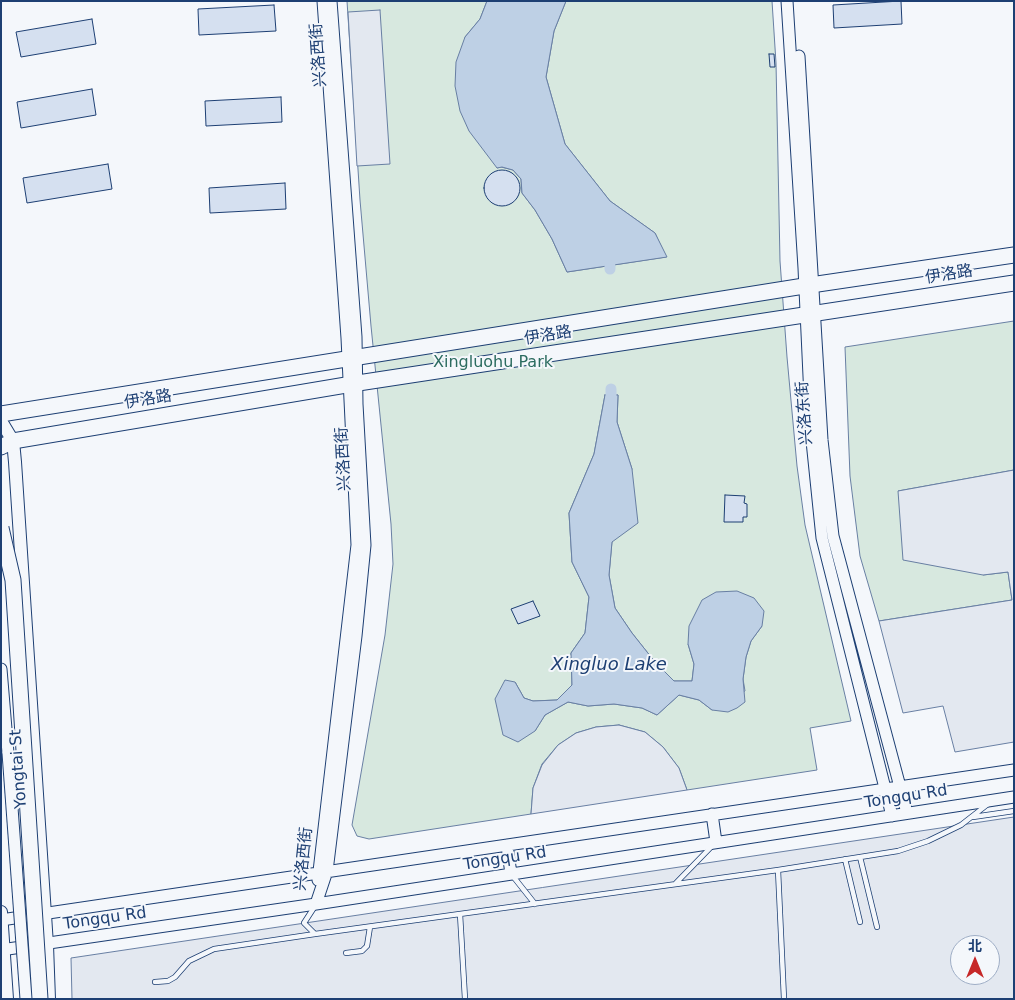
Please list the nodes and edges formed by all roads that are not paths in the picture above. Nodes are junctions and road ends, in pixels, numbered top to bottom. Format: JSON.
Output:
{"nodes":[{"id":1,"x":323,"y":1,"type":"edge"},
{"id":2,"x":331,"y":1,"type":"edge"},
{"id":3,"x":787,"y":1,"type":"edge"},
{"id":4,"x":795,"y":1,"type":"edge"},
{"id":5,"x":1014,"y":255,"type":"edge"},
{"id":6,"x":1014,"y":283,"type":"edge"},
{"id":7,"x":809,"y":286,"type":"junction"},
{"id":8,"x":810,"y":314,"type":"junction"},
{"id":9,"x":352,"y":358,"type":"junction"},
{"id":10,"x":353,"y":384,"type":"junction"},
{"id":11,"x":1,"y":414,"type":"edge"},
{"id":12,"x":1,"y":421,"type":"edge"},
{"id":13,"x":7,"y":444,"type":"edge"},
{"id":14,"x":1,"y":528,"type":"edge"},
{"id":15,"x":1,"y":669,"type":"edge"},
{"id":16,"x":1014,"y":770,"type":"edge"},
{"id":17,"x":899,"y":787,"type":"junction"},
{"id":18,"x":885,"y":789,"type":"junction"},
{"id":19,"x":1014,"y":797,"type":"edge"},
{"id":20,"x":992,"y":801,"type":"junction"},
{"id":21,"x":1014,"y":811,"type":"edge"},
{"id":22,"x":907,"y":813,"type":"junction"},
{"id":23,"x":712,"y":814,"type":"junction"},
{"id":24,"x":892,"y":816,"type":"junction"},
{"id":25,"x":972,"y":817,"type":"junction"},
{"id":26,"x":716,"y":842,"type":"junction"},
{"id":27,"x":507,"y":845,"type":"junction"},
{"id":28,"x":860,"y":857,"type":"junction"},
{"id":29,"x":845,"y":859,"type":"junction"},
{"id":30,"x":778,"y":870,"type":"junction"},
{"id":31,"x":323,"y":872,"type":"junction"},
{"id":32,"x":512,"y":874,"type":"junction"},
{"id":33,"x":675,"y":884,"type":"junction"},
{"id":34,"x":316,"y":904,"type":"junction"},
{"id":35,"x":535,"y":904,"type":"junction"},
{"id":36,"x":1,"y":912,"type":"edge"},
{"id":37,"x":45,"y":912,"type":"junction"},
{"id":38,"x":460,"y":914,"type":"junction"},
{"id":39,"x":2,"y":920,"type":"edge"},
{"id":40,"x":860,"y":922,"type":"dead end"},
{"id":41,"x":370,"y":926,"type":"junction"},
{"id":42,"x":878,"y":926,"type":"dead end"},
{"id":43,"x":315,"y":934,"type":"junction"},
{"id":44,"x":47,"y":944,"type":"junction"},
{"id":45,"x":3,"y":950,"type":"edge"},
{"id":46,"x":346,"y":953,"type":"dead end"},
{"id":47,"x":155,"y":982,"type":"dead end"},
{"id":48,"x":7,"y":999,"type":"edge"},
{"id":49,"x":26,"y":999,"type":"edge"},
{"id":50,"x":40,"y":999,"type":"edge"},
{"id":51,"x":49,"y":999,"type":"edge"},
{"id":52,"x":465,"y":999,"type":"edge"},
{"id":53,"x":784,"y":999,"type":"edge"}],
"edges":[{"from":1,"to":9,"type":"street","name":"兴洛西街"},
{"from":2,"to":9,"type":"street","name":"兴洛西街"},
{"from":3,"to":7,"type":"street","name":"兴洛东街"},
{"from":4,"to":7,"type":"street","name":"兴洛东街"},
{"from":5,"to":7,"type":"main road","name":"伊洛路"},
{"from":6,"to":8,"type":"main road","name":"伊洛路"},
{"from":7,"to":8,"type":"street","name":"兴洛东街"},
{"from":7,"to":9,"type":"main road","name":"伊洛路"},
{"from":8,"to":10,"type":"main road","name":"伊洛路"},
{"from":8,"to":17,"type":"street","name":"兴洛东街"},
{"from":8,"to":18,"type":"street","name":"兴洛东街"},
{"from":9,"to":10,"type":"street","name":"兴洛西街"},
{"from":9,"to":11,"type":"main road","name":"伊洛路"},
{"from":10,"to":13,"type":"main road","name":"伊洛路"},
{"from":10,"to":31,"type":"street","name":"兴洛西街"},
{"from":12,"to":13,"type":"main road","name":"Yongtai St"},
{"from":13,"to":37,"type":"main road","name":"Yongtai St"},
{"from":14,"to":50,"type":"main road","bridge":true},
{"from":15,"to":49,"type":"street","bridge":true},
{"from":16,"to":17,"type":"street","name":"Tongqu Rd"},
{"from":17,"to":18,"type":"street","name":"Tongqu Rd"},
{"from":17,"to":22,"type":"street","name":"兴洛东街"},
{"from":18,"to":23,"type":"street","name":"Tongqu Rd"},
{"from":18,"to":24,"type":"street","name":"兴洛东街"},
{"from":19,"to":20,"type":"street","name":"Tongqu Rd"},
{"from":20,"to":22,"type":"street","name":"Tongqu Rd"},
{"from":20,"to":25,"type":"lane"},
{"from":21,"to":25,"type":"lane"},
{"from":22,"to":24,"type":"street","name":"Tongqu Rd"},
{"from":23,"to":26,"type":"street"},
{"from":23,"to":27,"type":"street","name":"Tongqu Rd"},
{"from":24,"to":26,"type":"street","name":"Tongqu Rd"},
{"from":25,"to":28,"type":"lane"},
{"from":26,"to":32,"type":"street","name":"Tongqu Rd"},
{"from":26,"to":33,"type":"lane"},
{"from":27,"to":31,"type":"street","name":"Tongqu Rd"},
{"from":27,"to":32,"type":"street"},
{"from":28,"to":29,"type":"lane"},
{"from":28,"to":42,"type":"lane"},
{"from":29,"to":30,"type":"lane"},
{"from":29,"to":40,"type":"lane"},
{"from":30,"to":33,"type":"lane"},
{"from":30,"to":53,"type":"lane"},
{"from":31,"to":34,"type":"street","name":"兴洛西街"},
{"from":31,"to":37,"type":"street","name":"Tongqu Rd"},
{"from":32,"to":34,"type":"street","name":"Tongqu Rd"},
{"from":32,"to":35,"type":"lane"},
{"from":33,"to":35,"type":"lane"},
{"from":34,"to":43,"type":"lane"},
{"from":34,"to":44,"type":"street","name":"Tongqu Rd"},
{"from":35,"to":38,"type":"lane"},
{"from":36,"to":39,"type":"main road"},
{"from":37,"to":39,"type":"street","name":"Tongqu Rd"},
{"from":37,"to":44,"type":"main road","name":"Yongtai St"},
{"from":38,"to":41,"type":"lane"},
{"from":38,"to":52,"type":"lane"},
{"from":39,"to":45,"type":"main road"},
{"from":41,"to":43,"type":"lane"},
{"from":41,"to":46,"type":"lane"},
{"from":43,"to":47,"type":"lane"},
{"from":44,"to":45,"type":"street","name":"Tongqu Rd"},
{"from":44,"to":51,"type":"main road","name":"Yongtai St"},
{"from":45,"to":48,"type":"main road"}]}
